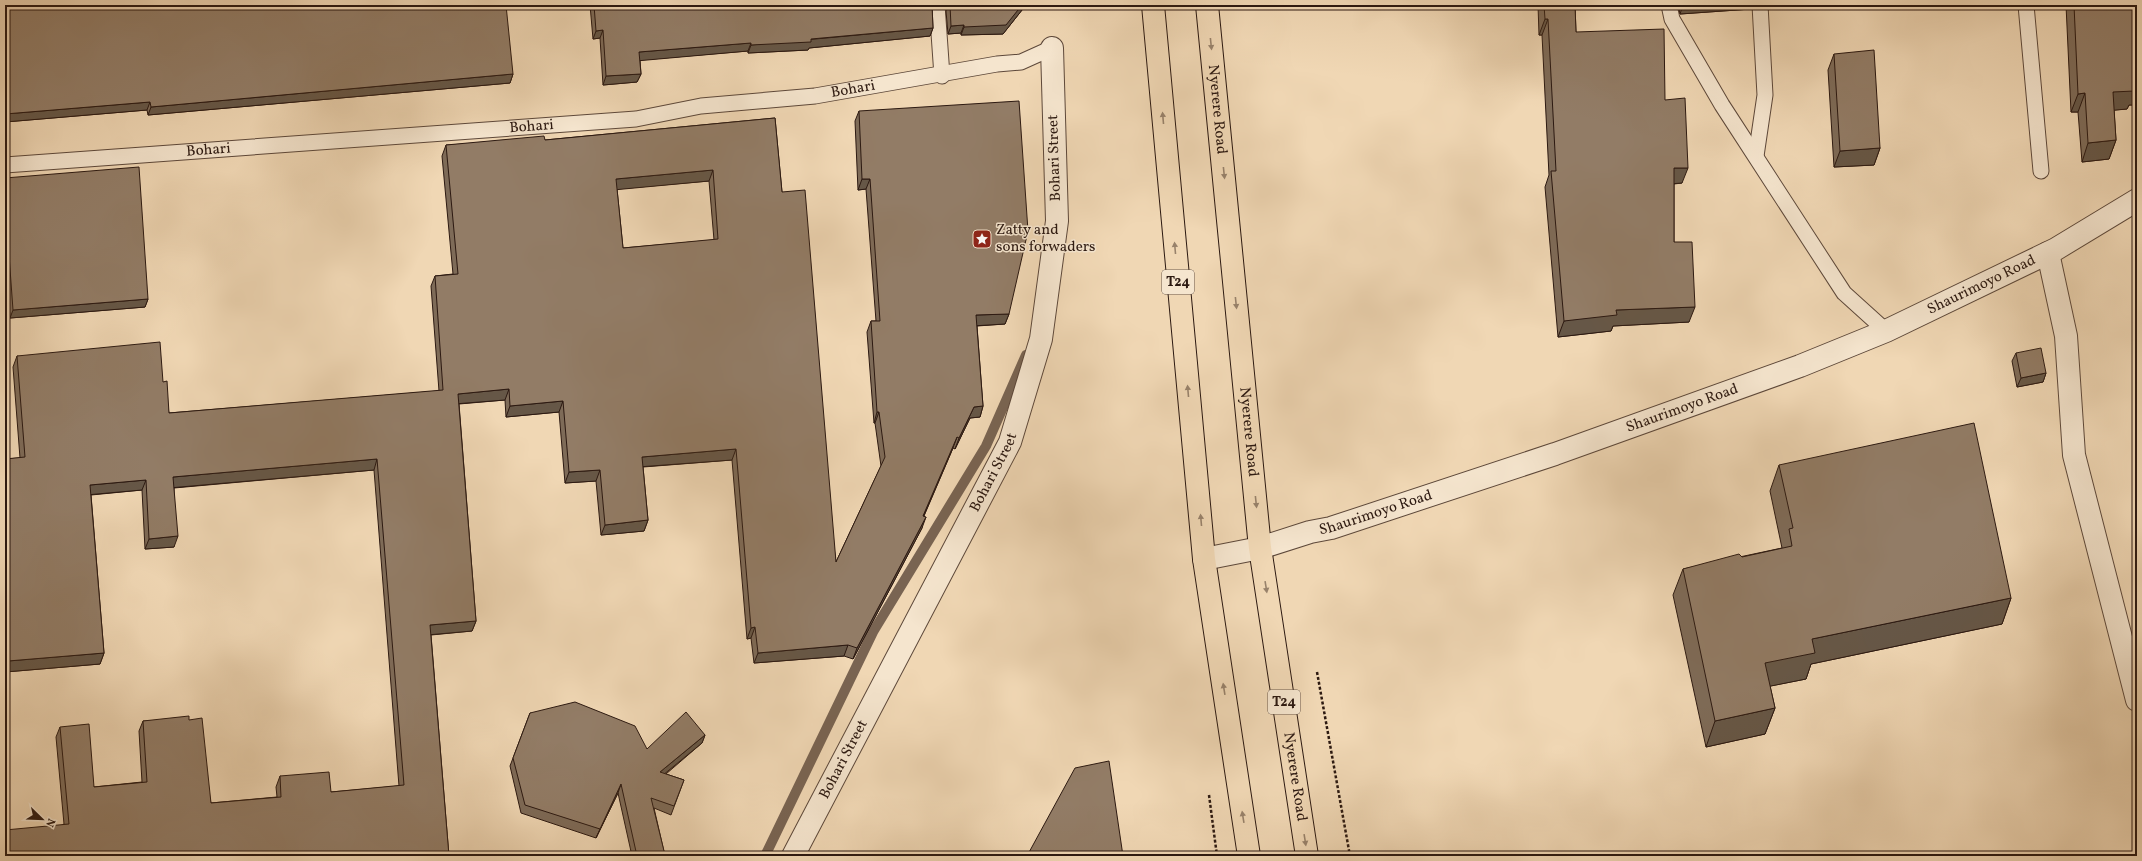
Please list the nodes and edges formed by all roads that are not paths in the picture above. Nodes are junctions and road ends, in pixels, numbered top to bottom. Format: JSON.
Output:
{"nodes":[{"id":1,"x":936,"y":5,"type":"edge"},
{"id":2,"x":1152,"y":5,"type":"edge"},
{"id":3,"x":1207,"y":5,"type":"edge"},
{"id":4,"x":1669,"y":5,"type":"edge"},
{"id":5,"x":1760,"y":5,"type":"edge"},
{"id":6,"x":2026,"y":5,"type":"edge"},
{"id":7,"x":1052,"y":48,"type":"joint"},
{"id":8,"x":942,"y":76,"type":"junction"},
{"id":9,"x":1756,"y":156,"type":"junction"},
{"id":10,"x":5,"y":165,"type":"edge"},
{"id":11,"x":2041,"y":171,"type":"dead end"},
{"id":12,"x":2137,"y":200,"type":"edge"},
{"id":13,"x":2048,"y":253,"type":"junction"},
{"id":14,"x":1886,"y":331,"type":"junction"},
{"id":15,"x":1260,"y":548,"type":"junction"},
{"id":16,"x":1204,"y":559,"type":"junction"},
{"id":17,"x":2137,"y":700,"type":"edge"},
{"id":18,"x":793,"y":856,"type":"edge"},
{"id":19,"x":1249,"y":856,"type":"edge"},
{"id":20,"x":1307,"y":856,"type":"edge"}],
"edges":[{"from":1,"to":8,"type":"lane"},
{"from":16,"to":2,"type":"highway","number":"T24","one_way":true},
{"from":3,"to":15,"type":"highway","name":"Nyerere Road","number":"T24","one_way":true},
{"from":4,"to":9,"type":"lane"},
{"from":5,"to":9,"type":"lane"},
{"from":6,"to":11,"type":"lane"},
{"from":7,"to":8,"type":"lane","name":"Bohari"},
{"from":7,"to":18,"type":"street","name":"Bohari Street"},
{"from":8,"to":10,"type":"lane","name":"Bohari"},
{"from":9,"to":14,"type":"lane"},
{"from":12,"to":13,"type":"street","name":"Shaurimoyo Road"},
{"from":13,"to":14,"type":"street","name":"Shaurimoyo Road"},
{"from":13,"to":17,"type":"street"},
{"from":14,"to":15,"type":"street","name":"Shaurimoyo Road"},
{"from":15,"to":16,"type":"street","name":"Shaurimoyo Road"},
{"from":15,"to":20,"type":"highway","name":"Nyerere Road","number":"T24","one_way":true},
{"from":19,"to":16,"type":"highway","number":"T24","one_way":true}]}
